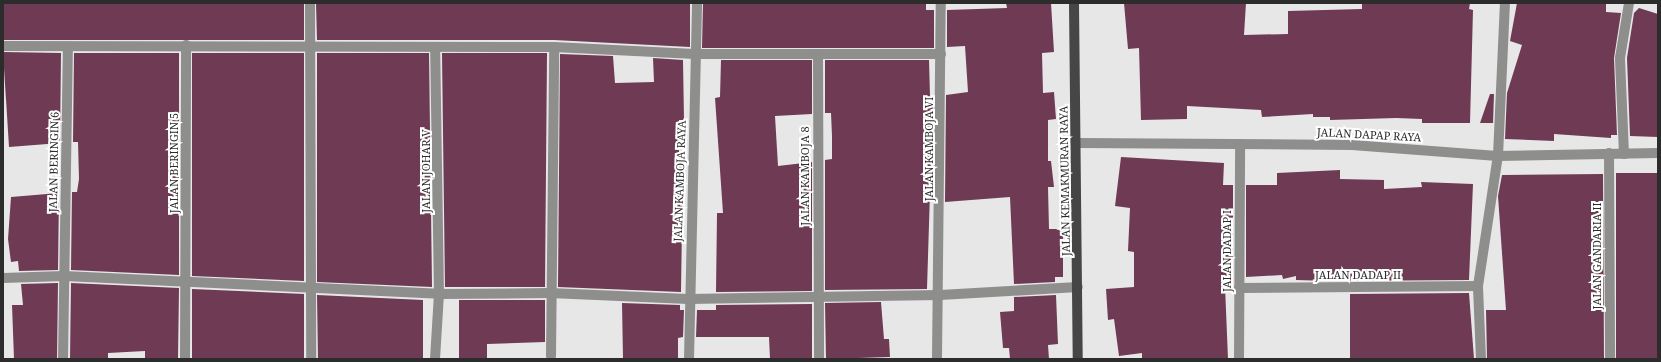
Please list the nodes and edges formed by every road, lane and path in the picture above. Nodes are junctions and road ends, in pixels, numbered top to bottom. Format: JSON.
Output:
{"nodes":[{"id":1,"x":310,"y":3,"type":"edge"},
{"id":2,"x":697,"y":3,"type":"edge"},
{"id":3,"x":941,"y":3,"type":"edge"},
{"id":4,"x":1074,"y":3,"type":"edge"},
{"id":5,"x":1505,"y":3,"type":"edge"},
{"id":6,"x":1628,"y":3,"type":"edge"},
{"id":7,"x":186,"y":45,"type":"junction"},
{"id":8,"x":3,"y":46,"type":"edge"},
{"id":9,"x":310,"y":46,"type":"junction"},
{"id":10,"x":435,"y":47,"type":"junction"},
{"id":11,"x":554,"y":47,"type":"junction"},
{"id":12,"x":68,"y":48,"type":"junction"},
{"id":13,"x":695,"y":54,"type":"junction"},
{"id":14,"x":818,"y":54,"type":"junction"},
{"id":15,"x":941,"y":54,"type":"junction"},
{"id":16,"x":1078,"y":144,"type":"junction"},
{"id":17,"x":1240,"y":144,"type":"junction"},
{"id":18,"x":1609,"y":153,"type":"junction"},
{"id":19,"x":1658,"y":153,"type":"edge"},
{"id":20,"x":1624,"y":154,"type":"junction"},
{"id":21,"x":1498,"y":156,"type":"junction"},
{"id":22,"x":64,"y":276,"type":"junction"},
{"id":23,"x":3,"y":278,"type":"edge"},
{"id":24,"x":186,"y":280,"type":"junction"},
{"id":25,"x":313,"y":286,"type":"junction"},
{"id":26,"x":1478,"y":286,"type":"junction"},
{"id":27,"x":1078,"y":287,"type":"junction"},
{"id":28,"x":1239,"y":288,"type":"junction"},
{"id":29,"x":550,"y":293,"type":"junction"},
{"id":30,"x":439,"y":294,"type":"junction"},
{"id":31,"x":940,"y":295,"type":"junction"},
{"id":32,"x":817,"y":298,"type":"junction"},
{"id":33,"x":688,"y":299,"type":"junction"},
{"id":34,"x":551,"y":356,"type":"dead end"},
{"id":35,"x":63,"y":359,"type":"edge"},
{"id":36,"x":185,"y":359,"type":"edge"},
{"id":37,"x":311,"y":359,"type":"edge"},
{"id":38,"x":435,"y":359,"type":"edge"},
{"id":39,"x":689,"y":359,"type":"edge"},
{"id":40,"x":819,"y":359,"type":"edge"},
{"id":41,"x":937,"y":359,"type":"edge"},
{"id":42,"x":1078,"y":359,"type":"edge"},
{"id":43,"x":1239,"y":359,"type":"edge"},
{"id":44,"x":1481,"y":359,"type":"edge"},
{"id":45,"x":1610,"y":359,"type":"edge"}],
"edges":[{"from":1,"to":9,"type":"street"},
{"from":2,"to":13,"type":"street","name":"JALAN KAMBOJA RAYA"},
{"from":3,"to":15,"type":"street","name":"JALAN KAMBOJA VI"},
{"from":4,"to":16,"type":"main road","name":"JALAN KEMAKMURAN RAYA"},
{"from":5,"to":21,"type":"street"},
{"from":6,"to":20,"type":"street"},
{"from":7,"to":9,"type":"street"},
{"from":7,"to":12,"type":"street"},
{"from":7,"to":24,"type":"street","name":"JALAN BERINGIN 5"},
{"from":8,"to":12,"type":"street"},
{"from":9,"to":10,"type":"street"},
{"from":9,"to":25,"type":"street"},
{"from":10,"to":11,"type":"street"},
{"from":10,"to":30,"type":"street","name":"JALAN JOHAR V"},
{"from":11,"to":13,"type":"street"},
{"from":11,"to":29,"type":"street"},
{"from":12,"to":22,"type":"street","name":"JALAN BERINGIN 6"},
{"from":13,"to":14,"type":"street"},
{"from":13,"to":33,"type":"street","name":"JALAN KAMBOJA RAYA"},
{"from":14,"to":15,"type":"street"},
{"from":14,"to":32,"type":"street","name":"JALAN KAMBOJA 8"},
{"from":15,"to":31,"type":"street","name":"JALAN KAMBOJA VI"},
{"from":16,"to":17,"type":"street","name":"JALAN DAPAP RAYA"},
{"from":16,"to":27,"type":"main road","name":"JALAN KEMAKMURAN RAYA"},
{"from":17,"to":21,"type":"street","name":"JALAN DAPAP RAYA"},
{"from":17,"to":28,"type":"street","name":"JALAN DADAP I"},
{"from":18,"to":20,"type":"street","name":"JALAN DAPAP RAYA"},
{"from":18,"to":21,"type":"street","name":"JALAN DAPAP RAYA"},
{"from":18,"to":45,"type":"street","name":"JALAN GANDARIA II"},
{"from":19,"to":20,"type":"street","name":"JALAN DAPAP RAYA"},
{"from":21,"to":26,"type":"street"},
{"from":22,"to":23,"type":"street"},
{"from":22,"to":24,"type":"street"},
{"from":22,"to":35,"type":"street","name":"JALAN BERINGIN 6"},
{"from":24,"to":25,"type":"street"},
{"from":24,"to":36,"type":"street","name":"JALAN BERINGIN 5"},
{"from":25,"to":30,"type":"street"},
{"from":25,"to":37,"type":"street"},
{"from":26,"to":28,"type":"street","name":"JALAN DADAP II"},
{"from":26,"to":44,"type":"street"},
{"from":27,"to":31,"type":"street"},
{"from":27,"to":42,"type":"main road","name":"JALAN KEMAKMURAN RAYA"},
{"from":28,"to":43,"type":"street","name":"JALAN DADAP I"},
{"from":29,"to":30,"type":"street"},
{"from":29,"to":33,"type":"street"},
{"from":29,"to":34,"type":"street"},
{"from":30,"to":38,"type":"street","name":"JALAN JOHAR V"},
{"from":31,"to":32,"type":"street"},
{"from":31,"to":41,"type":"street","name":"JALAN KAMBOJA VI"},
{"from":32,"to":33,"type":"street"},
{"from":32,"to":40,"type":"street","name":"JALAN KAMBOJA 8"},
{"from":33,"to":39,"type":"street","name":"JALAN KAMBOJA RAYA"}]}
